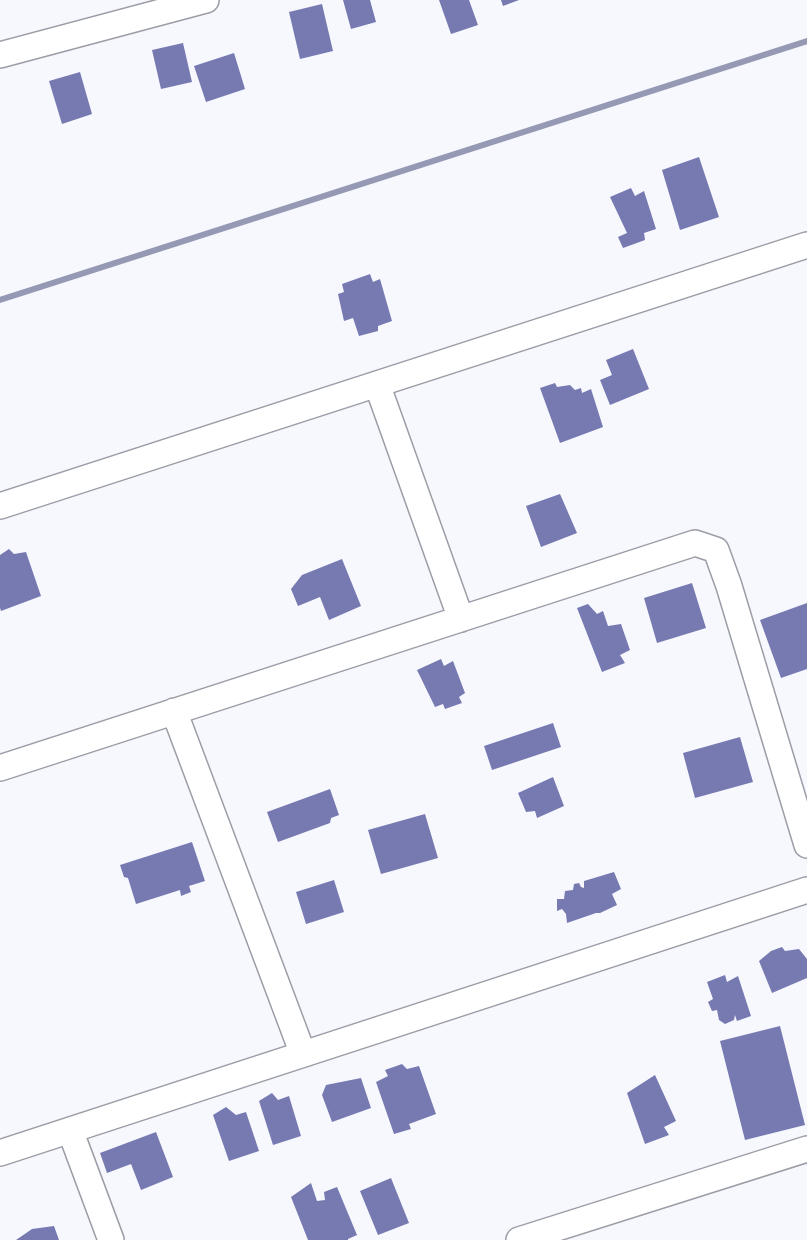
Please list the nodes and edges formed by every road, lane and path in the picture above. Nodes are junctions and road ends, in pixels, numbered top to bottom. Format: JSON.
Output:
{"nodes":[{"id":1,"x":206,"y":0,"type":"edge"},
{"id":2,"x":0,"y":55,"type":"edge"},
{"id":3,"x":807,"y":245,"type":"edge"},
{"id":4,"x":377,"y":384,"type":"junction"},
{"id":5,"x":0,"y":506,"type":"edge"},
{"id":6,"x":461,"y":619,"type":"junction"},
{"id":7,"x":174,"y":711,"type":"junction"},
{"id":8,"x":0,"y":768,"type":"edge"},
{"id":9,"x":807,"y":845,"type":"edge"},
{"id":10,"x":807,"y":890,"type":"edge"},
{"id":11,"x":303,"y":1054,"type":"junction"},
{"id":12,"x":70,"y":1130,"type":"junction"},
{"id":13,"x":807,"y":1149,"type":"edge"},
{"id":14,"x":0,"y":1153,"type":"edge"},
{"id":15,"x":111,"y":1240,"type":"edge"},
{"id":16,"x":519,"y":1240,"type":"edge"}],
"edges":[{"from":1,"to":2,"type":"street"},
{"from":3,"to":4,"type":"street"},
{"from":4,"to":5,"type":"street"},
{"from":4,"to":6,"type":"street"},
{"from":6,"to":7,"type":"street"},
{"from":6,"to":9,"type":"street"},
{"from":7,"to":8,"type":"street"},
{"from":7,"to":11,"type":"street"},
{"from":10,"to":11,"type":"street"},
{"from":11,"to":12,"type":"street"},
{"from":12,"to":14,"type":"street"},
{"from":12,"to":15,"type":"street"},
{"from":13,"to":16,"type":"street"}]}
